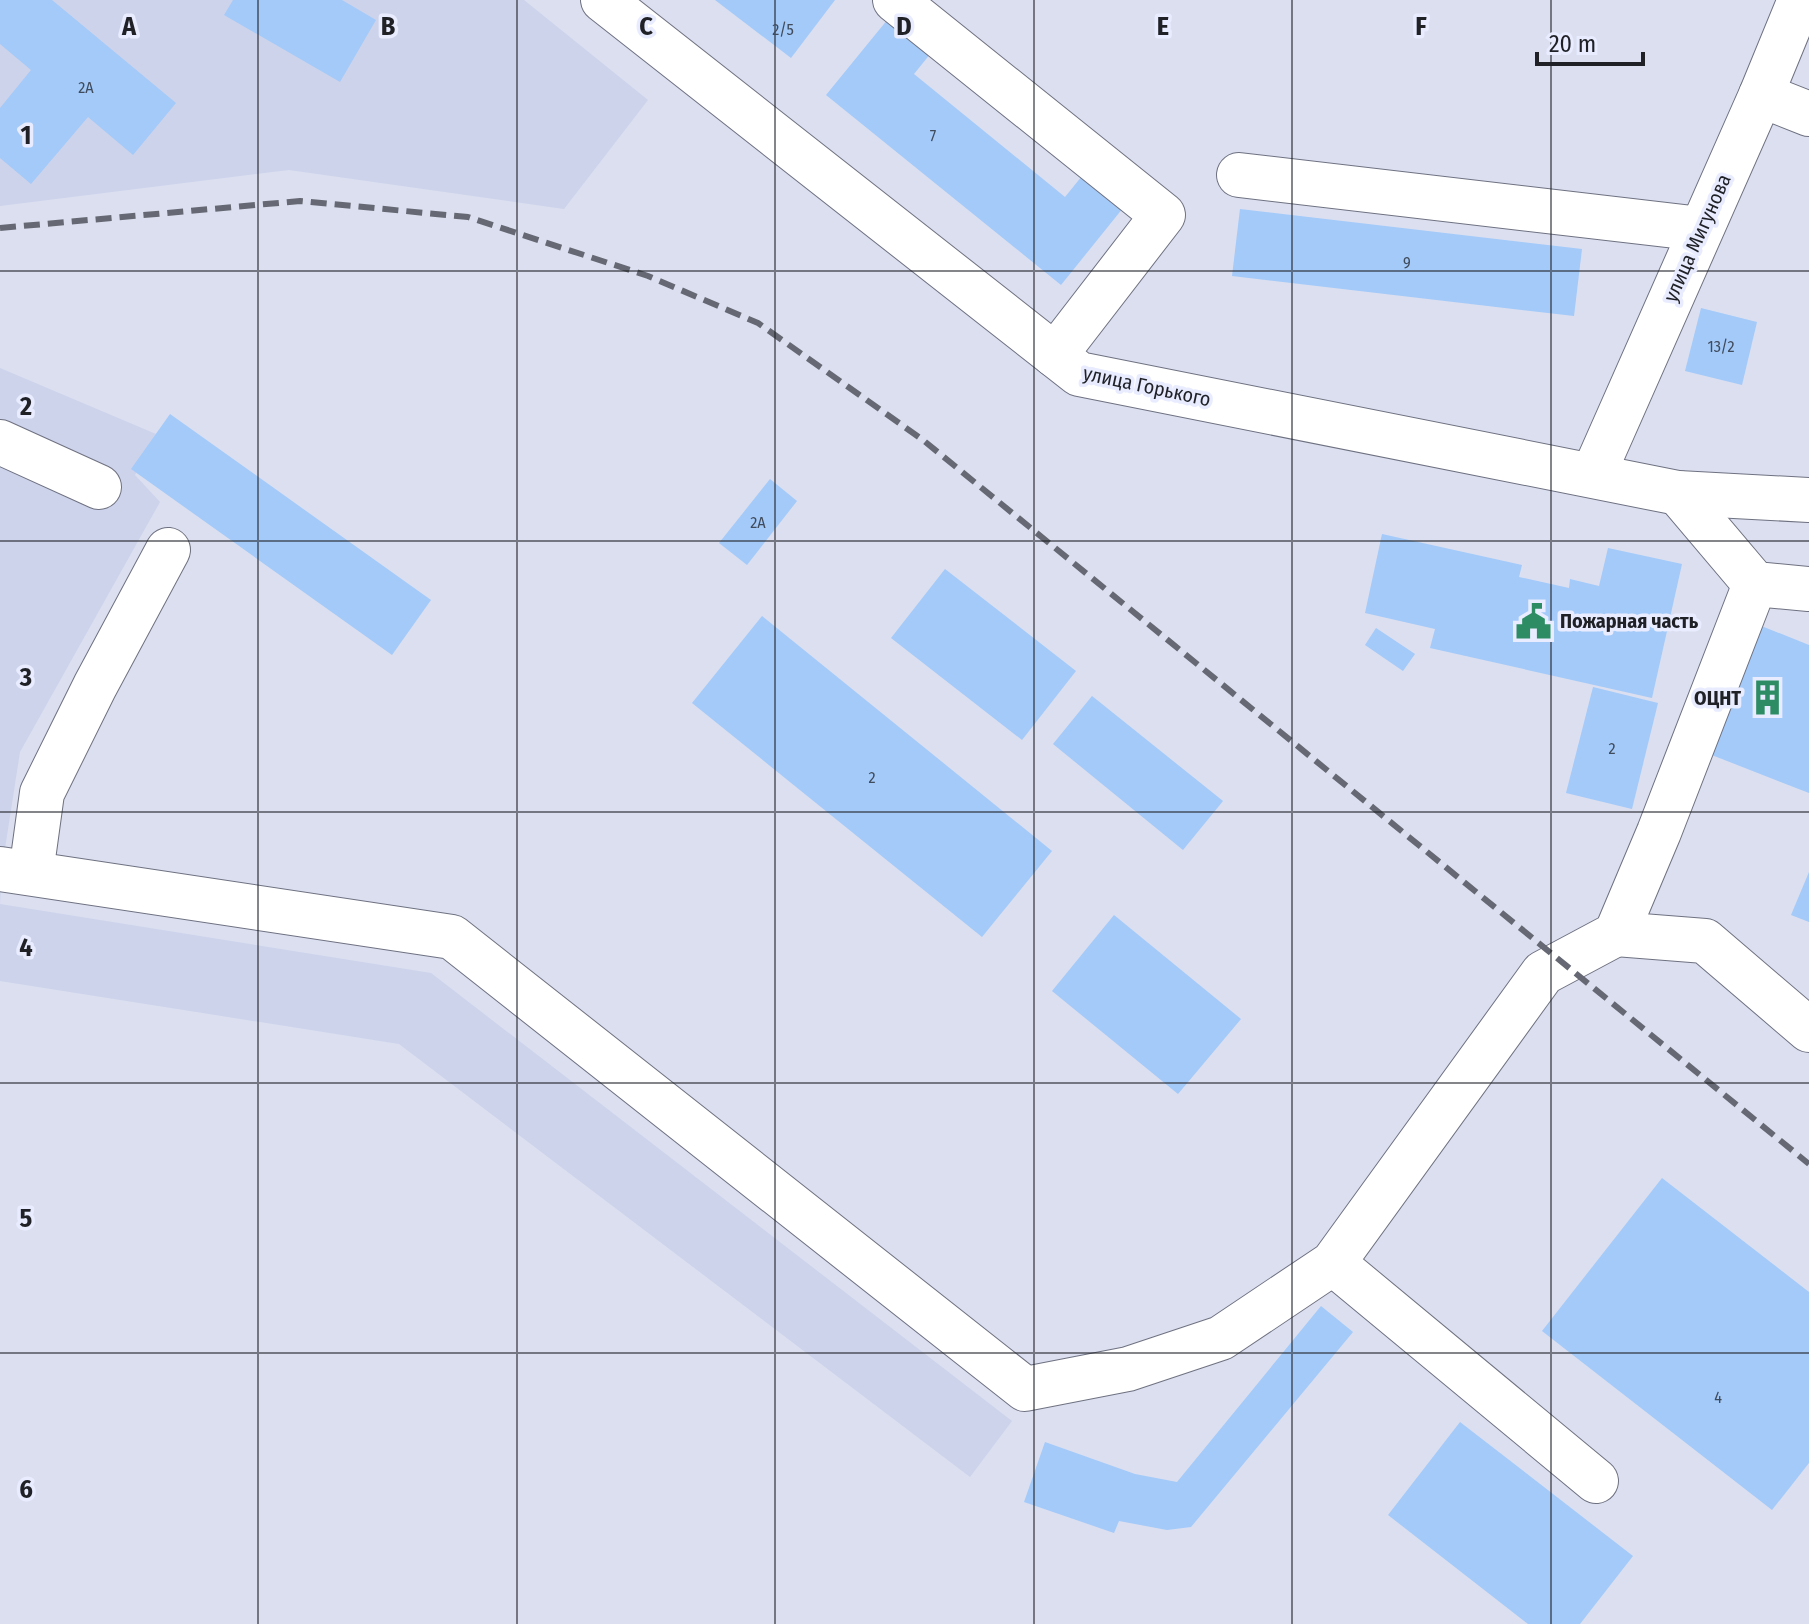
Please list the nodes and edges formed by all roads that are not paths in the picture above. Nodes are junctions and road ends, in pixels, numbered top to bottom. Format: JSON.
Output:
{"nodes":[{"id":1,"x":603,"y":0,"type":"edge"},
{"id":2,"x":895,"y":0,"type":"edge"},
{"id":3,"x":1800,"y":0,"type":"edge"},
{"id":4,"x":1761,"y":95,"type":"junction"},
{"id":5,"x":1809,"y":114,"type":"edge"},
{"id":6,"x":1239,"y":175,"type":"dead end"},
{"id":7,"x":1701,"y":229,"type":"junction"},
{"id":8,"x":1055,"y":355,"type":"junction"},
{"id":9,"x":0,"y":442,"type":"edge"},
{"id":10,"x":1593,"y":475,"type":"junction"},
{"id":11,"x":99,"y":487,"type":"dead end"},
{"id":12,"x":1678,"y":493,"type":"junction"},
{"id":13,"x":1809,"y":500,"type":"edge"},
{"id":14,"x":168,"y":550,"type":"dead end"},
{"id":15,"x":1755,"y":584,"type":"junction"},
{"id":16,"x":1809,"y":589,"type":"edge"},
{"id":17,"x":15,"y":871,"type":"edge"},
{"id":18,"x":1616,"y":934,"type":"junction"},
{"id":19,"x":1809,"y":1030,"type":"edge"},
{"id":20,"x":1333,"y":1263,"type":"junction"},
{"id":21,"x":1596,"y":1481,"type":"dead end"}],
"edges":[{"from":1,"to":8,"type":"street","name":"улица Горького"},
{"from":2,"to":8,"type":"street"},
{"from":3,"to":4,"type":"street","name":"улица Мигунова"},
{"from":4,"to":5,"type":"street"},
{"from":4,"to":7,"type":"street","name":"улица Мигунова"},
{"from":6,"to":7,"type":"street"},
{"from":7,"to":10,"type":"street","name":"улица Мигунова"},
{"from":8,"to":10,"type":"street","name":"улица Горького"},
{"from":9,"to":11,"type":"street"},
{"from":10,"to":12,"type":"street","name":"улица Горького"},
{"from":12,"to":13,"type":"street","name":"улица Горького"},
{"from":12,"to":15,"type":"street"},
{"from":14,"to":17,"type":"street"},
{"from":15,"to":16,"type":"street"},
{"from":15,"to":18,"type":"street"},
{"from":17,"to":20,"type":"street"},
{"from":18,"to":19,"type":"street"},
{"from":18,"to":20,"type":"street"},
{"from":20,"to":21,"type":"street"}]}
